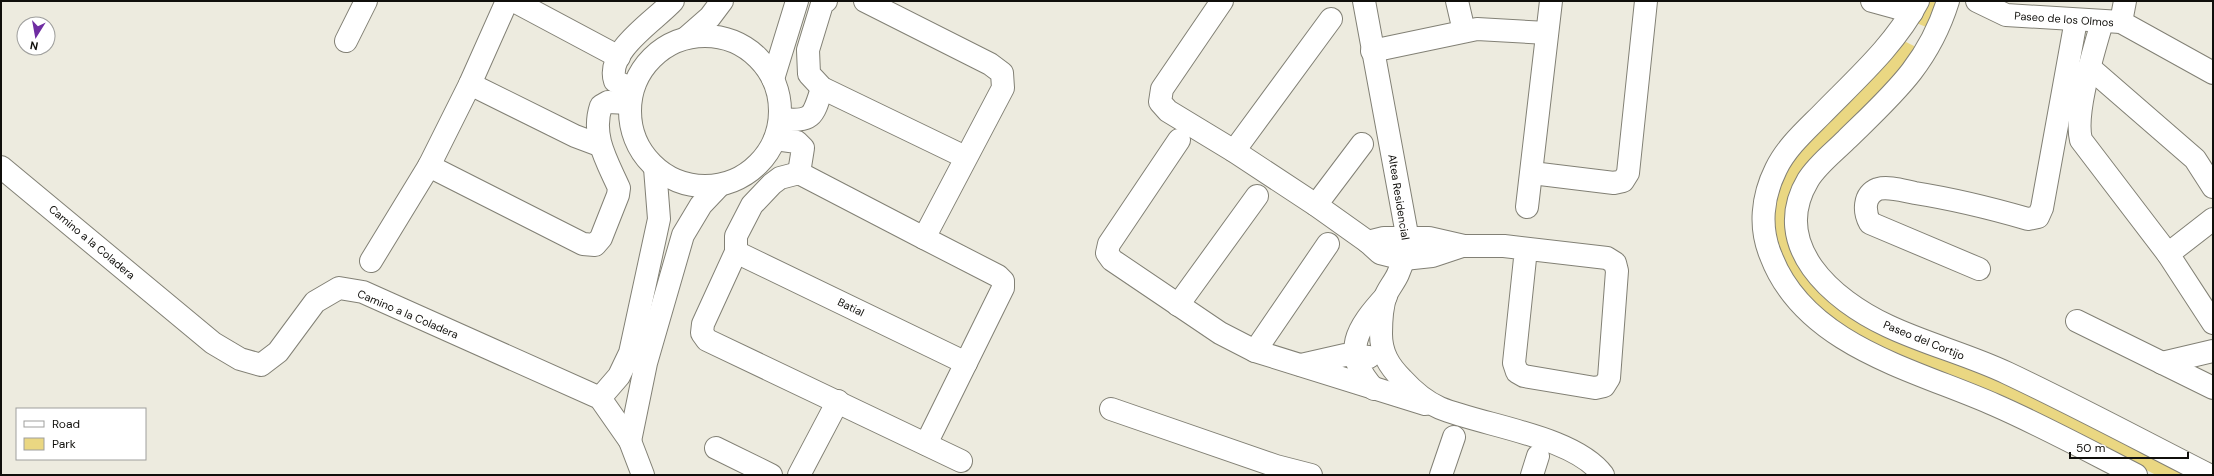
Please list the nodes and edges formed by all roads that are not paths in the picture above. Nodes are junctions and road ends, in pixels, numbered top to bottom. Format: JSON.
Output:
{"nodes":[{"id":1,"x":366,"y":1,"type":"edge"},
{"id":2,"x":507,"y":1,"type":"edge"},
{"id":3,"x":514,"y":1,"type":"edge"},
{"id":4,"x":673,"y":1,"type":"edge"},
{"id":5,"x":722,"y":1,"type":"edge"},
{"id":6,"x":797,"y":1,"type":"edge"},
{"id":7,"x":826,"y":1,"type":"edge"},
{"id":8,"x":865,"y":1,"type":"edge"},
{"id":9,"x":1222,"y":1,"type":"edge"},
{"id":10,"x":1364,"y":1,"type":"edge"},
{"id":11,"x":1457,"y":1,"type":"edge"},
{"id":12,"x":1551,"y":1,"type":"edge"},
{"id":13,"x":1646,"y":1,"type":"edge"},
{"id":14,"x":1872,"y":1,"type":"edge"},
{"id":15,"x":1948,"y":1,"type":"edge"},
{"id":16,"x":1977,"y":1,"type":"edge"},
{"id":17,"x":2125,"y":1,"type":"edge"},
{"id":18,"x":1915,"y":7,"type":"edge"},
{"id":19,"x":1331,"y":19,"type":"dead end"},
{"id":20,"x":2076,"y":20,"type":"junction"},
{"id":21,"x":2111,"y":22,"type":"junction"},
{"id":22,"x":1464,"y":31,"type":"junction"},
{"id":23,"x":1899,"y":31,"type":"junction"},
{"id":24,"x":1547,"y":33,"type":"junction"},
{"id":25,"x":686,"y":38,"type":"junction"},
{"id":26,"x":346,"y":41,"type":"dead end"},
{"id":27,"x":1931,"y":44,"type":"junction"},
{"id":28,"x":1372,"y":51,"type":"junction"},
{"id":29,"x":619,"y":57,"type":"junction"},
{"id":30,"x":2089,"y":67,"type":"junction"},
{"id":31,"x":2213,"y":73,"type":"edge"},
{"id":32,"x":773,"y":79,"type":"junction"},
{"id":33,"x":470,"y":84,"type":"junction"},
{"id":34,"x":822,"y":88,"type":"junction"},
{"id":35,"x":631,"y":96,"type":"junction"},
{"id":36,"x":777,"y":129,"type":"junction"},
{"id":37,"x":1179,"y":140,"type":"dead end"},
{"id":38,"x":1362,"y":144,"type":"dead end"},
{"id":39,"x":599,"y":145,"type":"junction"},
{"id":40,"x":1234,"y":151,"type":"junction"},
{"id":41,"x":965,"y":157,"type":"junction"},
{"id":42,"x":429,"y":166,"type":"junction"},
{"id":43,"x":1,"y":167,"type":"edge"},
{"id":44,"x":655,"y":168,"type":"junction"},
{"id":45,"x":798,"y":173,"type":"junction"},
{"id":46,"x":1532,"y":173,"type":"junction"},
{"id":47,"x":720,"y":185,"type":"junction"},
{"id":48,"x":2213,"y":187,"type":"edge"},
{"id":49,"x":1258,"y":196,"type":"dead end"},
{"id":50,"x":1316,"y":205,"type":"junction"},
{"id":51,"x":1528,"y":207,"type":"dead end"},
{"id":52,"x":2213,"y":219,"type":"edge"},
{"id":53,"x":924,"y":238,"type":"junction"},
{"id":54,"x":1328,"y":244,"type":"dead end"},
{"id":55,"x":1406,"y":249,"type":"junction"},
{"id":56,"x":1526,"y":249,"type":"junction"},
{"id":57,"x":736,"y":252,"type":"junction"},
{"id":58,"x":2168,"y":254,"type":"junction"},
{"id":59,"x":371,"y":261,"type":"dead end"},
{"id":60,"x":1979,"y":269,"type":"dead end"},
{"id":61,"x":1386,"y":296,"type":"junction"},
{"id":62,"x":1178,"y":305,"type":"junction"},
{"id":63,"x":2077,"y":321,"type":"dead end"},
{"id":64,"x":2213,"y":323,"type":"edge"},
{"id":65,"x":2213,"y":350,"type":"edge"},
{"id":66,"x":1255,"y":351,"type":"junction"},
{"id":67,"x":1355,"y":355,"type":"junction"},
{"id":68,"x":966,"y":363,"type":"junction"},
{"id":69,"x":2162,"y":363,"type":"junction"},
{"id":70,"x":1301,"y":366,"type":"junction"},
{"id":71,"x":1390,"y":367,"type":"junction"},
{"id":72,"x":2213,"y":388,"type":"edge"},
{"id":73,"x":1374,"y":389,"type":"junction"},
{"id":74,"x":600,"y":398,"type":"junction"},
{"id":75,"x":838,"y":401,"type":"junction"},
{"id":76,"x":1439,"y":408,"type":"junction"},
{"id":77,"x":1111,"y":410,"type":"dead end"},
{"id":78,"x":1454,"y":437,"type":"dead end"},
{"id":79,"x":630,"y":441,"type":"junction"},
{"id":80,"x":926,"y":444,"type":"junction"},
{"id":81,"x":716,"y":448,"type":"dead end"},
{"id":82,"x":961,"y":461,"type":"dead end"},
{"id":83,"x":1601,"y":473,"type":"edge"},
{"id":84,"x":643,"y":475,"type":"edge"},
{"id":85,"x":771,"y":475,"type":"edge"},
{"id":86,"x":800,"y":475,"type":"edge"},
{"id":87,"x":1311,"y":475,"type":"edge"},
{"id":88,"x":1441,"y":475,"type":"edge"},
{"id":89,"x":2136,"y":475,"type":"edge"},
{"id":90,"x":2209,"y":475,"type":"edge"}],
"edges":[{"from":1,"to":26,"type":"street"},
{"from":2,"to":33,"type":"street"},
{"from":3,"to":29,"type":"street"},
{"from":4,"to":29,"type":"street"},
{"from":5,"to":25,"type":"street"},
{"from":6,"to":32,"type":"street"},
{"from":7,"to":34,"type":"street"},
{"from":8,"to":41,"type":"street"},
{"from":9,"to":40,"type":"street"},
{"from":10,"to":28,"type":"street","name":"Altea Residencial"},
{"from":11,"to":22,"type":"street"},
{"from":12,"to":24,"type":"street"},
{"from":13,"to":46,"type":"street"},
{"from":14,"to":18,"type":"street"},
{"from":15,"to":27,"type":"street","name":"Paseo del Cortijo"},
{"from":16,"to":20,"type":"street","name":"Paseo de los Olmos"},
{"from":17,"to":21,"type":"street"},
{"from":18,"to":23,"type":"street"},
{"from":19,"to":40,"type":"street"},
{"from":20,"to":21,"type":"street","name":"Paseo de los Olmos"},
{"from":20,"to":60,"type":"street"},
{"from":21,"to":30,"type":"street"},
{"from":21,"to":31,"type":"street","name":"Paseo de los Olmos"},
{"from":22,"to":24,"type":"street"},
{"from":22,"to":28,"type":"street"},
{"from":23,"to":27,"type":"street"},
{"from":23,"to":89,"type":"street"},
{"from":24,"to":46,"type":"street"},
{"from":25,"to":32,"type":"street"},
{"from":25,"to":35,"type":"street"},
{"from":27,"to":90,"type":"street","name":"Paseo del Cortijo"},
{"from":28,"to":55,"type":"street","name":"Altea Residencial"},
{"from":29,"to":35,"type":"street"},
{"from":30,"to":48,"type":"street"},
{"from":30,"to":58,"type":"street"},
{"from":32,"to":36,"type":"street"},
{"from":33,"to":39,"type":"street"},
{"from":33,"to":42,"type":"street"},
{"from":34,"to":36,"type":"street"},
{"from":34,"to":41,"type":"street"},
{"from":35,"to":39,"type":"street"},
{"from":35,"to":44,"type":"street"},
{"from":36,"to":45,"type":"street"},
{"from":36,"to":47,"type":"street"},
{"from":37,"to":62,"type":"street"},
{"from":38,"to":50,"type":"street"},
{"from":39,"to":42,"type":"street"},
{"from":40,"to":50,"type":"street"},
{"from":41,"to":53,"type":"street"},
{"from":42,"to":59,"type":"street"},
{"from":43,"to":74,"type":"street","name":"Camino a la Coladera"},
{"from":44,"to":47,"type":"street"},
{"from":44,"to":74,"type":"street"},
{"from":45,"to":53,"type":"street"},
{"from":45,"to":57,"type":"street"},
{"from":46,"to":51,"type":"street"},
{"from":47,"to":79,"type":"street"},
{"from":49,"to":62,"type":"street"},
{"from":50,"to":55,"type":"street"},
{"from":52,"to":58,"type":"street"},
{"from":53,"to":68,"type":"street"},
{"from":54,"to":66,"type":"street"},
{"from":55,"to":56,"type":"street"},
{"from":55,"to":61,"type":"street"},
{"from":56,"to":56,"type":"street"},
{"from":57,"to":68,"type":"street","name":"Batial"},
{"from":57,"to":75,"type":"street"},
{"from":58,"to":64,"type":"street"},
{"from":61,"to":67,"type":"street"},
{"from":61,"to":71,"type":"street"},
{"from":62,"to":66,"type":"street"},
{"from":63,"to":69,"type":"street"},
{"from":65,"to":69,"type":"street"},
{"from":66,"to":70,"type":"street"},
{"from":67,"to":70,"type":"street"},
{"from":67,"to":71,"type":"street"},
{"from":67,"to":73,"type":"street"},
{"from":68,"to":80,"type":"street"},
{"from":69,"to":72,"type":"street"},
{"from":70,"to":73,"type":"street"},
{"from":71,"to":76,"type":"street"},
{"from":73,"to":76,"type":"street"},
{"from":74,"to":79,"type":"street"},
{"from":75,"to":80,"type":"street"},
{"from":75,"to":86,"type":"street"},
{"from":76,"to":83,"type":"street"},
{"from":77,"to":87,"type":"street"},
{"from":78,"to":88,"type":"street"},
{"from":79,"to":84,"type":"street"},
{"from":80,"to":82,"type":"street"},
{"from":81,"to":85,"type":"street"}]}
